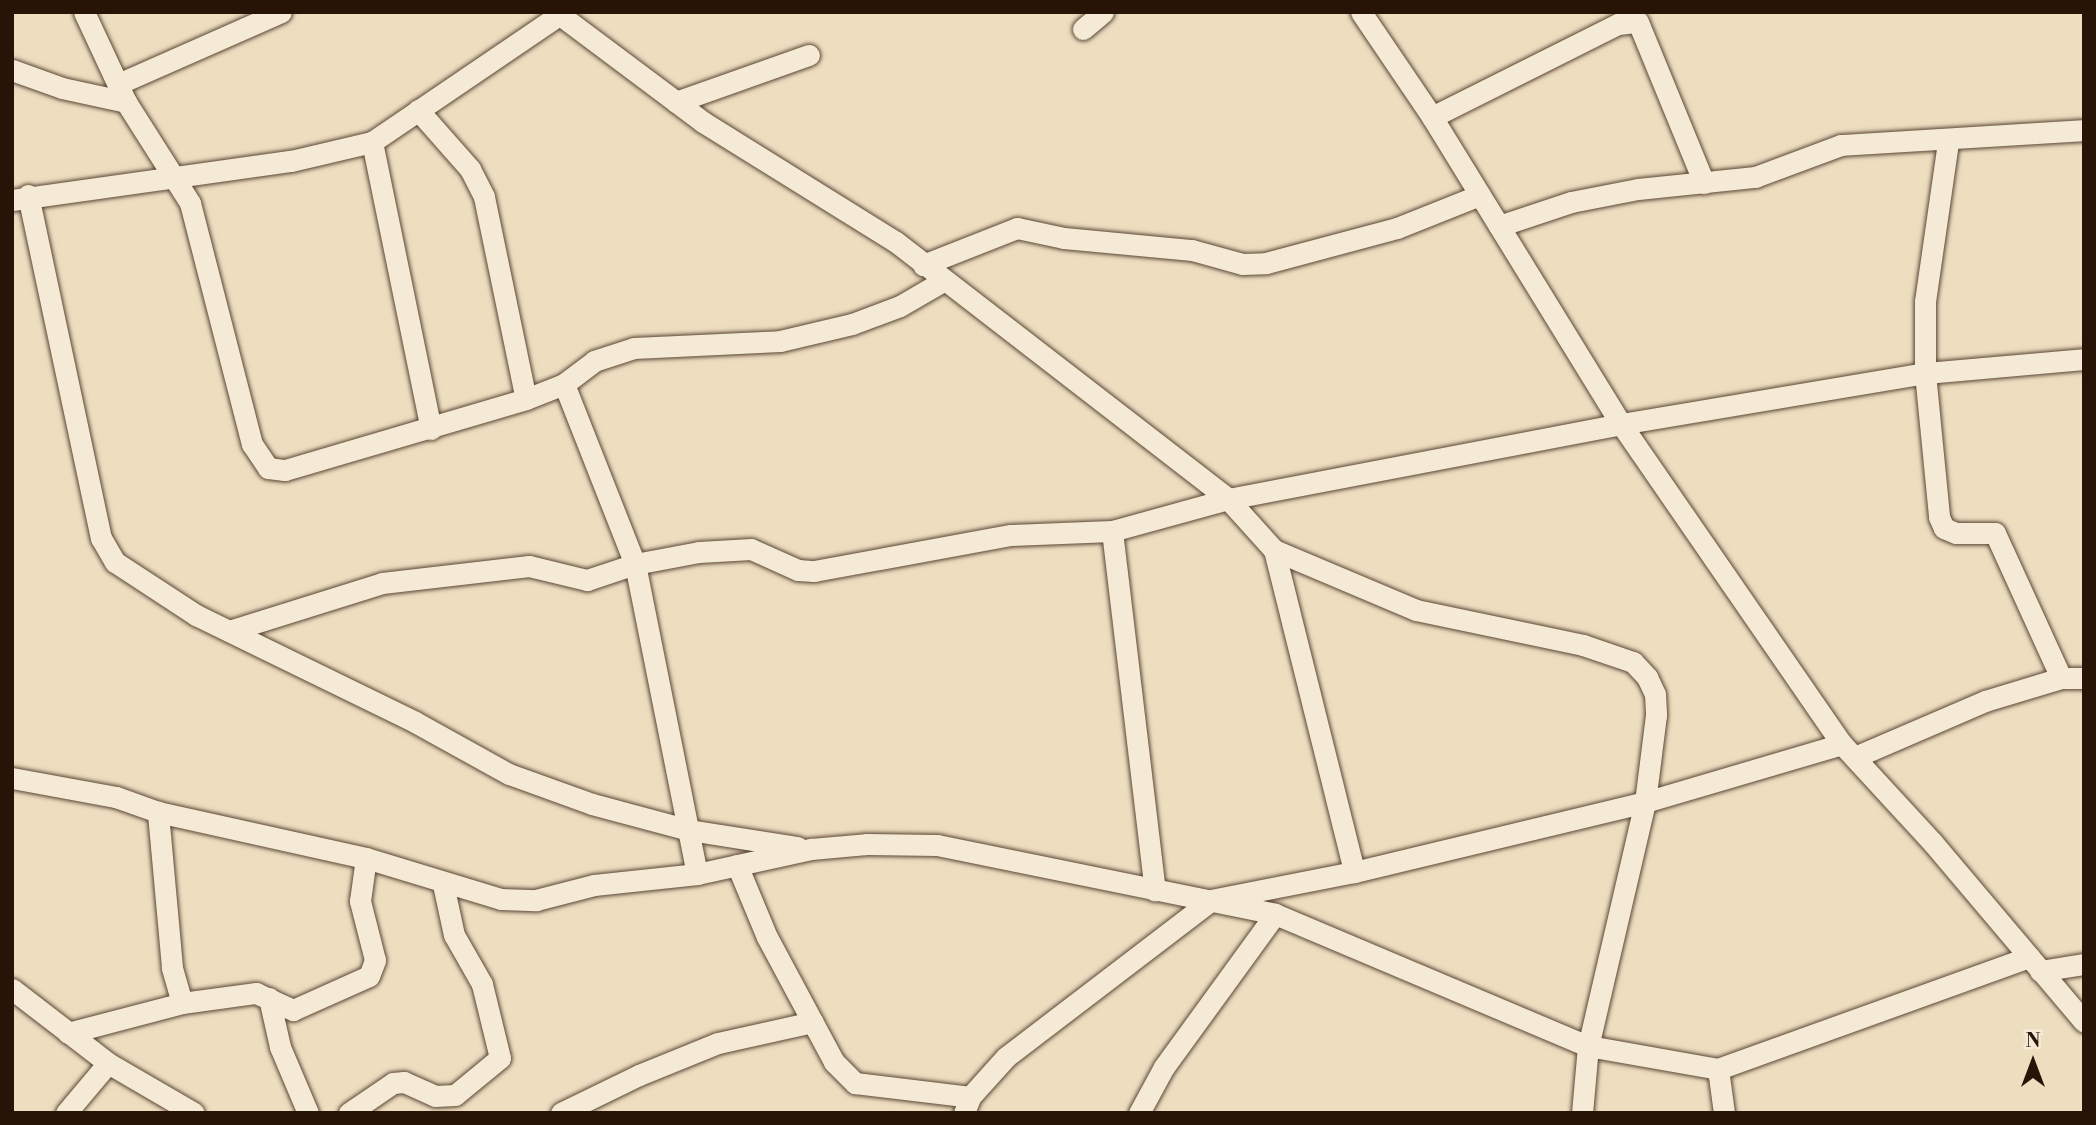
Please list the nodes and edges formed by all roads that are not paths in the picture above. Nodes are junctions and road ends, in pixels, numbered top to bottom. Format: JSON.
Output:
{"nodes":[{"id":1,"x":84,"y":12,"type":"edge"},
{"id":2,"x":281,"y":12,"type":"edge"},
{"id":3,"x":1103,"y":12,"type":"edge"},
{"id":4,"x":1361,"y":12,"type":"edge"},
{"id":5,"x":557,"y":13,"type":"edge"},
{"id":6,"x":1083,"y":29,"type":"dead end"},
{"id":7,"x":808,"y":55,"type":"dead end"},
{"id":8,"x":12,"y":70,"type":"edge"},
{"id":9,"x":122,"y":93,"type":"junction"},
{"id":10,"x":676,"y":102,"type":"junction"},
{"id":11,"x":418,"y":110,"type":"junction"},
{"id":12,"x":1432,"y":117,"type":"junction"},
{"id":13,"x":2084,"y":131,"type":"edge"},
{"id":14,"x":372,"y":142,"type":"junction"},
{"id":15,"x":1948,"y":142,"type":"junction"},
{"id":16,"x":171,"y":175,"type":"junction"},
{"id":17,"x":1704,"y":183,"type":"junction"},
{"id":18,"x":1480,"y":195,"type":"junction"},
{"id":19,"x":20,"y":198,"type":"edge"},
{"id":20,"x":1499,"y":226,"type":"junction"},
{"id":21,"x":923,"y":265,"type":"junction"},
{"id":22,"x":943,"y":281,"type":"junction"},
{"id":23,"x":2084,"y":359,"type":"edge"},
{"id":24,"x":1925,"y":373,"type":"junction"},
{"id":25,"x":564,"y":384,"type":"junction"},
{"id":26,"x":526,"y":398,"type":"junction"},
{"id":27,"x":1621,"y":424,"type":"junction"},
{"id":28,"x":431,"y":429,"type":"junction"},
{"id":29,"x":1228,"y":499,"type":"junction"},
{"id":30,"x":1112,"y":531,"type":"junction"},
{"id":31,"x":1274,"y":550,"type":"junction"},
{"id":32,"x":635,"y":564,"type":"junction"},
{"id":33,"x":229,"y":631,"type":"junction"},
{"id":34,"x":2062,"y":678,"type":"junction"},
{"id":35,"x":2084,"y":678,"type":"edge"},
{"id":36,"x":1849,"y":751,"type":"junction"},
{"id":37,"x":12,"y":778,"type":"edge"},
{"id":38,"x":1645,"y":802,"type":"junction"},
{"id":39,"x":158,"y":812,"type":"junction"},
{"id":40,"x":689,"y":830,"type":"junction"},
{"id":41,"x":811,"y":849,"type":"junction"},
{"id":42,"x":366,"y":858,"type":"junction"},
{"id":43,"x":737,"y":865,"type":"junction"},
{"id":44,"x":1353,"y":872,"type":"junction"},
{"id":45,"x":696,"y":874,"type":"junction"},
{"id":46,"x":443,"y":884,"type":"junction"},
{"id":47,"x":1156,"y":890,"type":"junction"},
{"id":48,"x":1211,"y":900,"type":"junction"},
{"id":49,"x":1275,"y":914,"type":"junction"},
{"id":50,"x":2035,"y":964,"type":"junction"},
{"id":51,"x":2084,"y":964,"type":"edge"},
{"id":52,"x":12,"y":989,"type":"edge"},
{"id":53,"x":269,"y":998,"type":"junction"},
{"id":54,"x":182,"y":1003,"type":"junction"},
{"id":55,"x":813,"y":1022,"type":"junction"},
{"id":56,"x":2084,"y":1022,"type":"edge"},
{"id":57,"x":68,"y":1034,"type":"junction"},
{"id":58,"x":1588,"y":1046,"type":"junction"},
{"id":59,"x":108,"y":1063,"type":"junction"},
{"id":60,"x":1718,"y":1069,"type":"junction"},
{"id":61,"x":967,"y":1105,"type":"edge"},
{"id":62,"x":66,"y":1113,"type":"edge"},
{"id":63,"x":194,"y":1113,"type":"edge"},
{"id":64,"x":309,"y":1113,"type":"edge"},
{"id":65,"x":349,"y":1113,"type":"edge"},
{"id":66,"x":561,"y":1113,"type":"edge"},
{"id":67,"x":1139,"y":1113,"type":"edge"},
{"id":68,"x":1581,"y":1113,"type":"edge"},
{"id":69,"x":1724,"y":1113,"type":"edge"}],
"edges":[{"from":1,"to":9,"type":"street"},
{"from":2,"to":9,"type":"street"},
{"from":3,"to":6,"type":"street"},
{"from":4,"to":12,"type":"street"},
{"from":5,"to":10,"type":"street"},
{"from":5,"to":11,"type":"street"},
{"from":7,"to":10,"type":"street"},
{"from":8,"to":9,"type":"street"},
{"from":9,"to":16,"type":"street"},
{"from":10,"to":21,"type":"street"},
{"from":11,"to":14,"type":"street"},
{"from":11,"to":26,"type":"street"},
{"from":12,"to":17,"type":"street"},
{"from":12,"to":18,"type":"street"},
{"from":13,"to":15,"type":"street"},
{"from":14,"to":16,"type":"street"},
{"from":14,"to":28,"type":"street"},
{"from":15,"to":17,"type":"street"},
{"from":15,"to":24,"type":"street"},
{"from":16,"to":19,"type":"street"},
{"from":16,"to":28,"type":"street"},
{"from":17,"to":20,"type":"street"},
{"from":18,"to":20,"type":"street"},
{"from":18,"to":21,"type":"street"},
{"from":19,"to":33,"type":"street"},
{"from":20,"to":27,"type":"street"},
{"from":21,"to":22,"type":"street"},
{"from":22,"to":25,"type":"street"},
{"from":22,"to":29,"type":"street"},
{"from":23,"to":24,"type":"street"},
{"from":24,"to":27,"type":"street"},
{"from":24,"to":34,"type":"street"},
{"from":25,"to":26,"type":"street"},
{"from":25,"to":32,"type":"street"},
{"from":26,"to":28,"type":"street"},
{"from":27,"to":29,"type":"street"},
{"from":27,"to":36,"type":"street"},
{"from":29,"to":30,"type":"street"},
{"from":29,"to":31,"type":"street"},
{"from":30,"to":32,"type":"street"},
{"from":30,"to":47,"type":"street"},
{"from":31,"to":38,"type":"street"},
{"from":31,"to":44,"type":"street"},
{"from":32,"to":33,"type":"street"},
{"from":32,"to":40,"type":"street"},
{"from":33,"to":40,"type":"street"},
{"from":34,"to":35,"type":"street"},
{"from":34,"to":36,"type":"street"},
{"from":36,"to":38,"type":"street"},
{"from":36,"to":50,"type":"street"},
{"from":37,"to":39,"type":"street"},
{"from":38,"to":44,"type":"street"},
{"from":38,"to":58,"type":"street"},
{"from":39,"to":42,"type":"street"},
{"from":39,"to":54,"type":"street"},
{"from":40,"to":41,"type":"street"},
{"from":40,"to":45,"type":"street"},
{"from":41,"to":43,"type":"street"},
{"from":41,"to":47,"type":"street"},
{"from":42,"to":46,"type":"street"},
{"from":42,"to":53,"type":"street"},
{"from":43,"to":45,"type":"street"},
{"from":43,"to":55,"type":"street"},
{"from":44,"to":48,"type":"street"},
{"from":45,"to":46,"type":"street"},
{"from":46,"to":65,"type":"street"},
{"from":47,"to":48,"type":"street"},
{"from":48,"to":49,"type":"street"},
{"from":48,"to":61,"type":"street"},
{"from":49,"to":58,"type":"street"},
{"from":49,"to":67,"type":"street"},
{"from":50,"to":51,"type":"street"},
{"from":50,"to":56,"type":"street"},
{"from":50,"to":60,"type":"street"},
{"from":52,"to":57,"type":"street"},
{"from":53,"to":54,"type":"street"},
{"from":53,"to":64,"type":"street"},
{"from":54,"to":57,"type":"street"},
{"from":55,"to":61,"type":"street"},
{"from":55,"to":66,"type":"street"},
{"from":57,"to":59,"type":"street"},
{"from":58,"to":60,"type":"street"},
{"from":58,"to":68,"type":"street"},
{"from":59,"to":62,"type":"street"},
{"from":59,"to":63,"type":"street"},
{"from":60,"to":69,"type":"street"}]}
